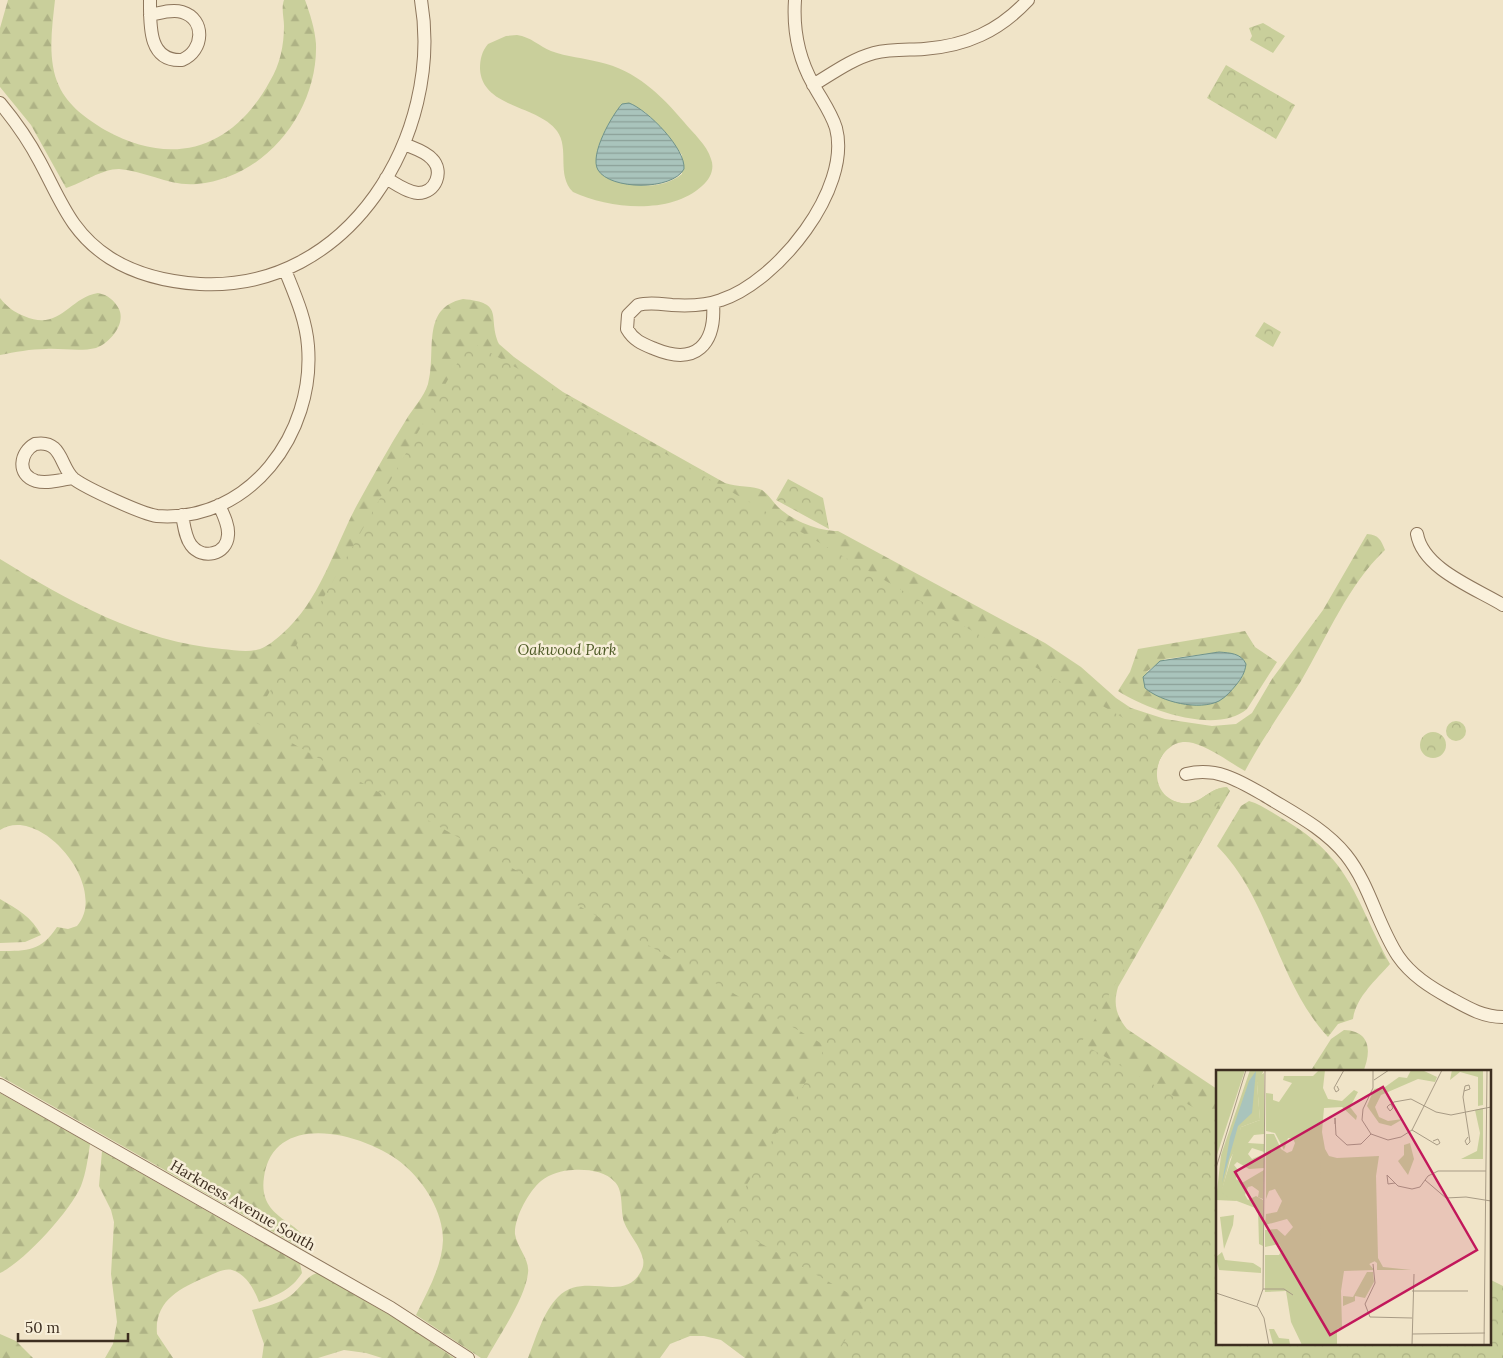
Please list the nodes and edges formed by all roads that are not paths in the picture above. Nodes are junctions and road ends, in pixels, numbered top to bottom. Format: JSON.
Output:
{"nodes":[{"id":1,"x":150,"y":0,"type":"edge"},
{"id":2,"x":421,"y":0,"type":"edge"},
{"id":3,"x":795,"y":0,"type":"edge"},
{"id":4,"x":1028,"y":0,"type":"edge"},
{"id":5,"x":150,"y":15,"type":"junction"},
{"id":6,"x":813,"y":85,"type":"junction"},
{"id":7,"x":0,"y":103,"type":"edge"},
{"id":8,"x":404,"y":144,"type":"junction"},
{"id":9,"x":386,"y":178,"type":"junction"},
{"id":10,"x":285,"y":270,"type":"junction"},
{"id":11,"x":713,"y":303,"type":"junction"},
{"id":12,"x":72,"y":478,"type":"dead end"},
{"id":13,"x":219,"y":505,"type":"junction"},
{"id":14,"x":182,"y":515,"type":"junction"},
{"id":15,"x":1417,"y":534,"type":"dead end"},
{"id":16,"x":1503,"y":605,"type":"edge"},
{"id":17,"x":1186,"y":774,"type":"dead end"},
{"id":18,"x":1503,"y":1017,"type":"edge"},
{"id":19,"x":0,"y":1084,"type":"edge"},
{"id":20,"x":468,"y":1358,"type":"edge"}],
"edges":[{"from":1,"to":5,"type":"street"},
{"from":2,"to":8,"type":"street"},
{"from":3,"to":6,"type":"street"},
{"from":4,"to":6,"type":"street"},
{"from":5,"to":5,"type":"street"},
{"from":6,"to":11,"type":"street"},
{"from":7,"to":10,"type":"street"},
{"from":8,"to":9,"type":"street"},
{"from":8,"to":9,"type":"street"},
{"from":9,"to":10,"type":"street"},
{"from":10,"to":13,"type":"street"},
{"from":11,"to":11,"type":"street"},
{"from":12,"to":14,"type":"street"},
{"from":13,"to":14,"type":"street"},
{"from":13,"to":14,"type":"street"},
{"from":15,"to":16,"type":"street"},
{"from":17,"to":18,"type":"street"},
{"from":19,"to":20,"type":"street","name":"Harkness Avenue South"}]}
